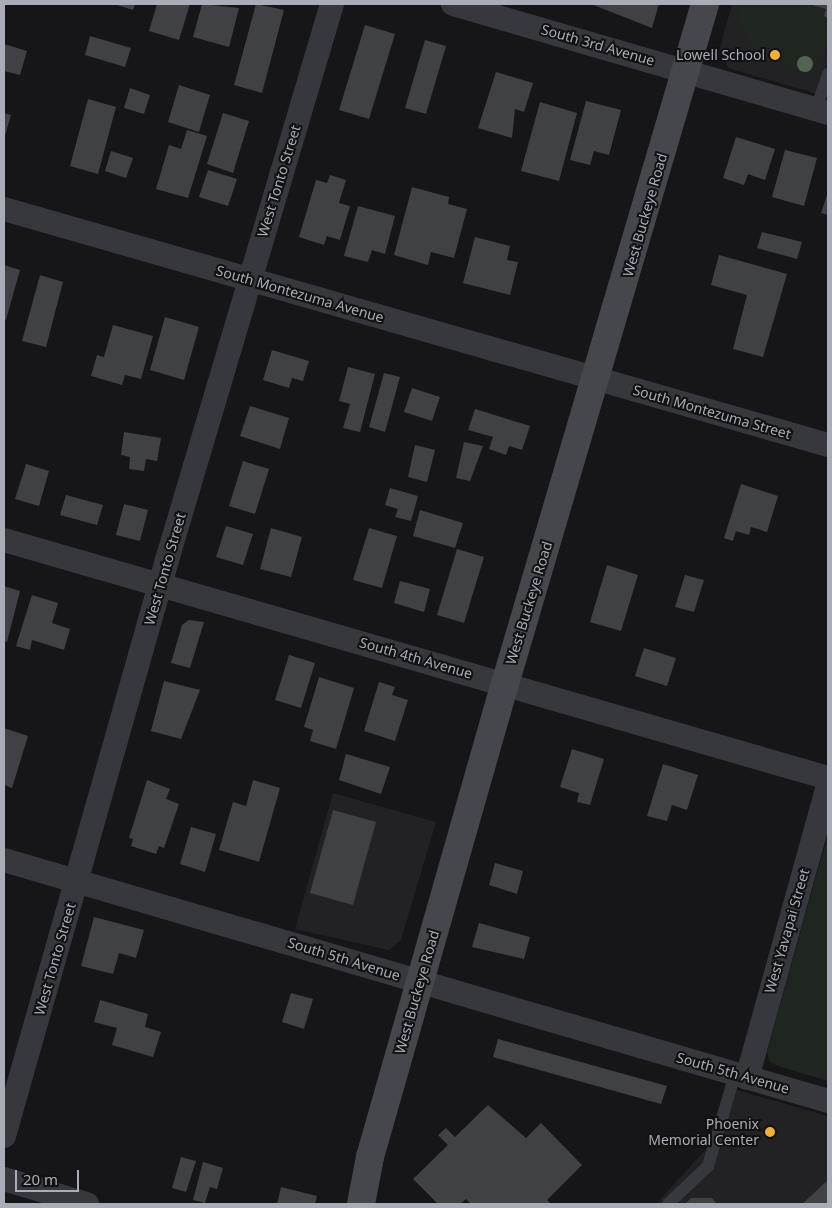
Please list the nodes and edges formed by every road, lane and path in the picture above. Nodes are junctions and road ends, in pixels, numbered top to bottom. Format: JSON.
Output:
{"nodes":[{"id":1,"x":332,"y":4,"type":"edge"},
{"id":2,"x":453,"y":4,"type":"edge"},
{"id":3,"x":705,"y":4,"type":"edge"},
{"id":4,"x":687,"y":71,"type":"junction"},
{"id":5,"x":828,"y":74,"type":"edge"},
{"id":6,"x":822,"y":111,"type":"edge"},
{"id":7,"x":4,"y":209,"type":"edge"},
{"id":8,"x":250,"y":280,"type":"junction"},
{"id":9,"x":596,"y":379,"type":"junction"},
{"id":10,"x":828,"y":445,"type":"edge"},
{"id":11,"x":4,"y":540,"type":"edge"},
{"id":12,"x":160,"y":584,"type":"junction"},
{"id":13,"x":504,"y":684,"type":"junction"},
{"id":14,"x":828,"y":778,"type":"edge"},
{"id":15,"x":828,"y":785,"type":"edge"},
{"id":16,"x":4,"y":860,"type":"edge"},
{"id":17,"x":78,"y":880,"type":"junction"},
{"id":18,"x":420,"y":982,"type":"junction"},
{"id":19,"x":741,"y":1076,"type":"junction"},
{"id":20,"x":828,"y":1101,"type":"edge"},
{"id":21,"x":4,"y":1136,"type":"edge"},
{"id":22,"x":4,"y":1179,"type":"edge"},
{"id":23,"x":87,"y":1204,"type":"edge"},
{"id":24,"x":361,"y":1204,"type":"edge"},
{"id":25,"x":668,"y":1204,"type":"edge"}],
"edges":[{"from":1,"to":8,"type":"street","name":"West Tonto Street"},
{"from":2,"to":4,"type":"street","name":"South 3rd Avenue"},
{"from":3,"to":4,"type":"main road","name":"West Buckeye Road"},
{"from":4,"to":6,"type":"street","name":"South 3rd Avenue"},
{"from":4,"to":9,"type":"main road","name":"West Buckeye Road"},
{"from":5,"to":6,"type":"lane"},
{"from":7,"to":8,"type":"street","name":"South Montezuma Avenue"},
{"from":8,"to":9,"type":"street","name":"South Montezuma Avenue"},
{"from":8,"to":12,"type":"street","name":"West Tonto Street"},
{"from":9,"to":10,"type":"street","name":"South Montezuma Street"},
{"from":9,"to":13,"type":"main road","name":"West Buckeye Road"},
{"from":11,"to":12,"type":"street","name":"South 4th Avenue"},
{"from":12,"to":13,"type":"street","name":"South 4th Avenue"},
{"from":12,"to":17,"type":"street","name":"West Tonto Street"},
{"from":13,"to":14,"type":"street","name":"South 4th Avenue"},
{"from":13,"to":18,"type":"main road","name":"West Buckeye Road"},
{"from":15,"to":19,"type":"street","name":"West Yavapai Street"},
{"from":16,"to":17,"type":"street","name":"South 5th Avenue"},
{"from":17,"to":18,"type":"street","name":"South 5th Avenue"},
{"from":17,"to":21,"type":"street","name":"West Tonto Street"},
{"from":18,"to":19,"type":"street","name":"South 5th Avenue"},
{"from":18,"to":24,"type":"main road","name":"West Buckeye Road"},
{"from":19,"to":20,"type":"street","name":"South 5th Avenue"},
{"from":19,"to":25,"type":"lane"},
{"from":22,"to":23,"type":"street"}]}
